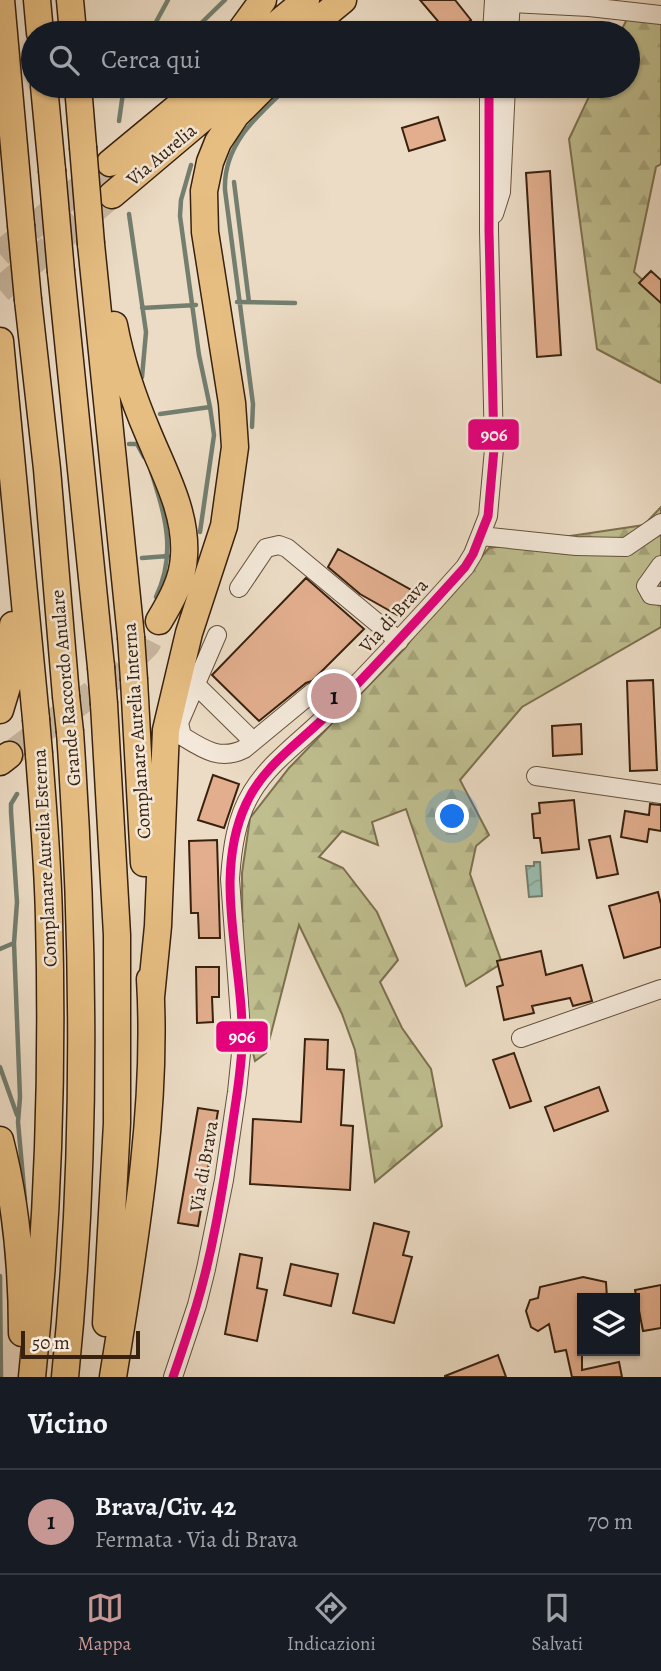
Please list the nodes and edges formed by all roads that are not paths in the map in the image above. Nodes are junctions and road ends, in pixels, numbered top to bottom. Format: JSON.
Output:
{"nodes":[{"id":1,"x":1,"y":0,"type":"edge"},
{"id":2,"x":37,"y":0,"type":"edge"},
{"id":3,"x":70,"y":0,"type":"edge"},
{"id":4,"x":85,"y":0,"type":"edge"},
{"id":5,"x":263,"y":0,"type":"edge"},
{"id":6,"x":306,"y":0,"type":"edge"},
{"id":7,"x":342,"y":0,"type":"edge"},
{"id":8,"x":362,"y":0,"type":"edge"},
{"id":9,"x":505,"y":1,"type":"edge"},
{"id":10,"x":661,"y":15,"type":"edge"},
{"id":11,"x":39,"y":21,"type":"edge"},
{"id":12,"x":72,"y":21,"type":"edge"},
{"id":13,"x":86,"y":21,"type":"edge"},
{"id":14,"x":248,"y":21,"type":"edge"},
{"id":15,"x":281,"y":21,"type":"edge"},
{"id":16,"x":317,"y":21,"type":"edge"},
{"id":17,"x":338,"y":21,"type":"edge"},
{"id":18,"x":497,"y":21,"type":"edge"},
{"id":19,"x":508,"y":21,"type":"edge"},
{"id":20,"x":45,"y":98,"type":"edge"},
{"id":21,"x":79,"y":98,"type":"edge"},
{"id":22,"x":84,"y":98,"type":"edge"},
{"id":23,"x":183,"y":98,"type":"edge"},
{"id":24,"x":227,"y":98,"type":"edge"},
{"id":25,"x":253,"y":98,"type":"edge"},
{"id":26,"x":489,"y":98,"type":"edge"},
{"id":27,"x":505,"y":98,"type":"edge"},
{"id":28,"x":81,"y":118,"type":"junction"},
{"id":29,"x":110,"y":163,"type":"tunnel mouth"},
{"id":30,"x":112,"y":195,"type":"tunnel mouth"},
{"id":31,"x":489,"y":231,"type":"junction"},
{"id":32,"x":94,"y":271,"type":"junction"},
{"id":33,"x":0,"y":341,"type":"edge"},
{"id":34,"x":12,"y":466,"type":"junction"},
{"id":35,"x":661,"y":523,"type":"edge"},
{"id":36,"x":481,"y":536,"type":"junction"},
{"id":37,"x":661,"y":565,"type":"edge"},
{"id":38,"x":239,"y":587,"type":"dead end"},
{"id":39,"x":661,"y":596,"type":"edge"},
{"id":40,"x":159,"y":621,"type":"tunnel mouth"},
{"id":41,"x":217,"y":635,"type":"dead end"},
{"id":42,"x":400,"y":641,"type":"junction"},
{"id":43,"x":194,"y":684,"type":"junction"},
{"id":44,"x":313,"y":692,"type":"dead end"},
{"id":45,"x":0,"y":709,"type":"edge"},
{"id":46,"x":280,"y":719,"type":"junction"},
{"id":47,"x":253,"y":741,"type":"junction"},
{"id":48,"x":299,"y":742,"type":"junction"},
{"id":49,"x":536,"y":776,"type":"dead end"},
{"id":50,"x":661,"y":793,"type":"edge"},
{"id":51,"x":661,"y":989,"type":"edge"},
{"id":52,"x":151,"y":996,"type":"junction"},
{"id":53,"x":521,"y":1038,"type":"dead end"},
{"id":54,"x":0,"y":1140,"type":"edge"},
{"id":55,"x":20,"y":1377,"type":"edge"},
{"id":56,"x":32,"y":1377,"type":"edge"},
{"id":57,"x":65,"y":1377,"type":"edge"},
{"id":58,"x":101,"y":1377,"type":"edge"},
{"id":59,"x":114,"y":1377,"type":"edge"},
{"id":60,"x":173,"y":1377,"type":"edge"}],
"edges":[{"from":1,"to":57,"type":"highway","name":"Grande Raccordo Anulare","bridge":true},
{"from":2,"to":11,"type":"highway"},
{"from":3,"to":12,"type":"highway"},
{"from":4,"to":13,"type":"highway"},
{"from":5,"to":14,"type":"highway"},
{"from":6,"to":15,"type":"highway"},
{"from":7,"to":16,"type":"highway"},
{"from":8,"to":17,"type":"highway"},
{"from":9,"to":10,"type":"street"},
{"from":9,"to":18,"type":"street"},
{"from":9,"to":19,"type":"street"},
{"from":20,"to":58,"type":"highway","name":"Grande Raccordo Anulare","bridge":true},
{"from":21,"to":28,"type":"highway","name":"Complanare Aurelia Interna"},
{"from":22,"to":28,"type":"highway"},
{"from":23,"to":29,"type":"highway","name":"Via Aurelia"},
{"from":24,"to":30,"type":"highway","name":"Via Aurelia"},
{"from":25,"to":52,"type":"highway"},
{"from":26,"to":31,"type":"street","name":"Via di Brava"},
{"from":27,"to":31,"type":"street"},
{"from":28,"to":32,"type":"highway","name":"Complanare Aurelia Interna","bridge":true},
{"from":31,"to":36,"type":"street","name":"Via di Brava"},
{"from":32,"to":40,"type":"highway"},
{"from":32,"to":52,"type":"highway","name":"Complanare Aurelia Interna","bridge":true},
{"from":33,"to":34,"type":"highway","name":"Complanare Aurelia Esterna"},
{"from":34,"to":45,"type":"highway"},
{"from":34,"to":56,"type":"highway","name":"Complanare Aurelia Esterna","bridge":true},
{"from":35,"to":36,"type":"street"},
{"from":36,"to":42,"type":"street","name":"Via di Brava"},
{"from":37,"to":39,"type":"street"},
{"from":38,"to":42,"type":"street"},
{"from":41,"to":43,"type":"street"},
{"from":42,"to":48,"type":"street","name":"Via di Brava"},
{"from":43,"to":47,"type":"street"},
{"from":43,"to":47,"type":"street"},
{"from":44,"to":46,"type":"street"},
{"from":46,"to":47,"type":"street"},
{"from":46,"to":48,"type":"street"},
{"from":48,"to":60,"type":"street","name":"Via di Brava"},
{"from":49,"to":50,"type":"street"},
{"from":51,"to":53,"type":"street"},
{"from":52,"to":59,"type":"highway","name":"Complanare Aurelia Interna"},
{"from":54,"to":55,"type":"highway"}]}
